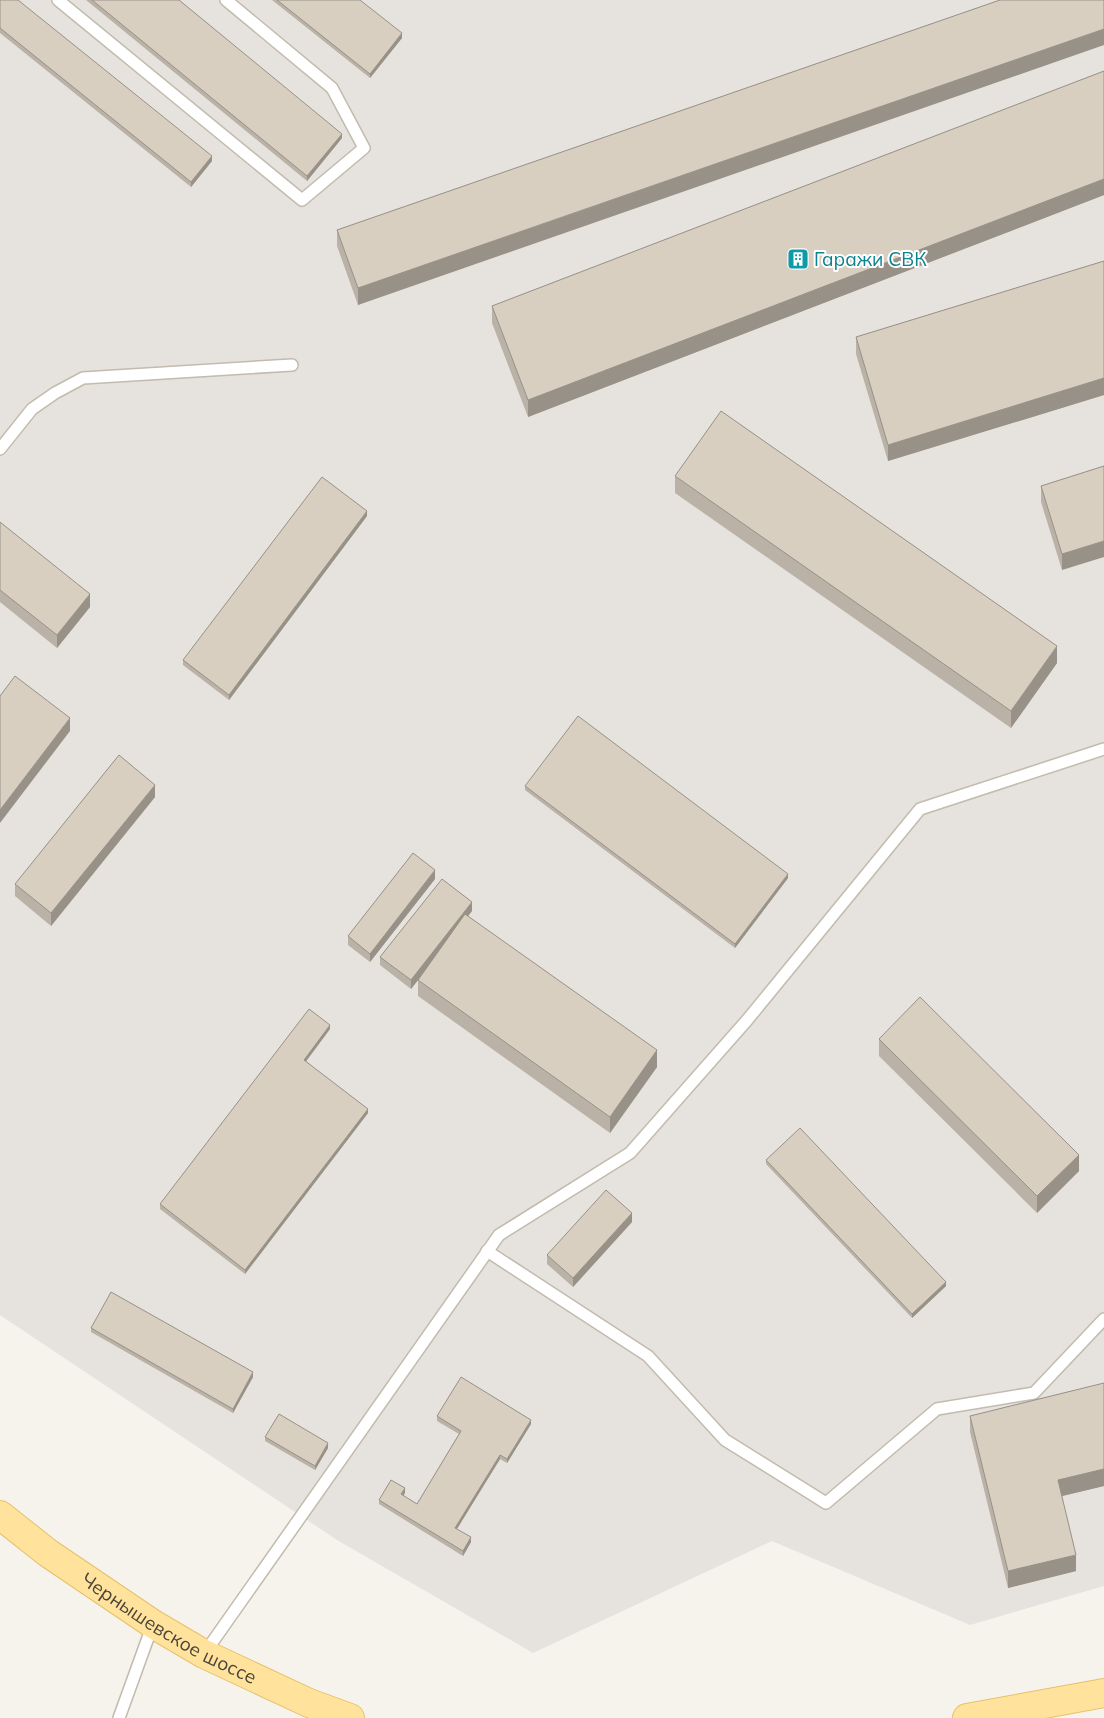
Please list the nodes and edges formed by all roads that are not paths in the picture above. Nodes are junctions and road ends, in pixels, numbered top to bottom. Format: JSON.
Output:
{"nodes":[{"id":1,"x":58,"y":0,"type":"edge"},
{"id":2,"x":226,"y":0,"type":"edge"},
{"id":3,"x":292,"y":365,"type":"dead end"},
{"id":4,"x":0,"y":450,"type":"edge"},
{"id":5,"x":1104,"y":749,"type":"edge"},
{"id":6,"x":488,"y":1251,"type":"junction"},
{"id":7,"x":1104,"y":1319,"type":"edge"},
{"id":8,"x":0,"y":1515,"type":"edge"},
{"id":9,"x":153,"y":1624,"type":"junction"},
{"id":10,"x":204,"y":1654,"type":"junction"},
{"id":11,"x":1104,"y":1693,"type":"edge"},
{"id":12,"x":119,"y":1718,"type":"edge"},
{"id":13,"x":350,"y":1718,"type":"edge"},
{"id":14,"x":967,"y":1718,"type":"edge"}],
"edges":[{"from":1,"to":2,"type":"lane"},
{"from":3,"to":4,"type":"lane"},
{"from":5,"to":6,"type":"lane"},
{"from":6,"to":7,"type":"lane"},
{"from":6,"to":10,"type":"lane"},
{"from":8,"to":9,"type":"main road","name":"Чернышевское шоссе"},
{"from":9,"to":10,"type":"main road","name":"Чернышевское шоссе"},
{"from":9,"to":12,"type":"lane"},
{"from":10,"to":13,"type":"main road","name":"Чернышевское шоссе"},
{"from":11,"to":14,"type":"main road"}]}
